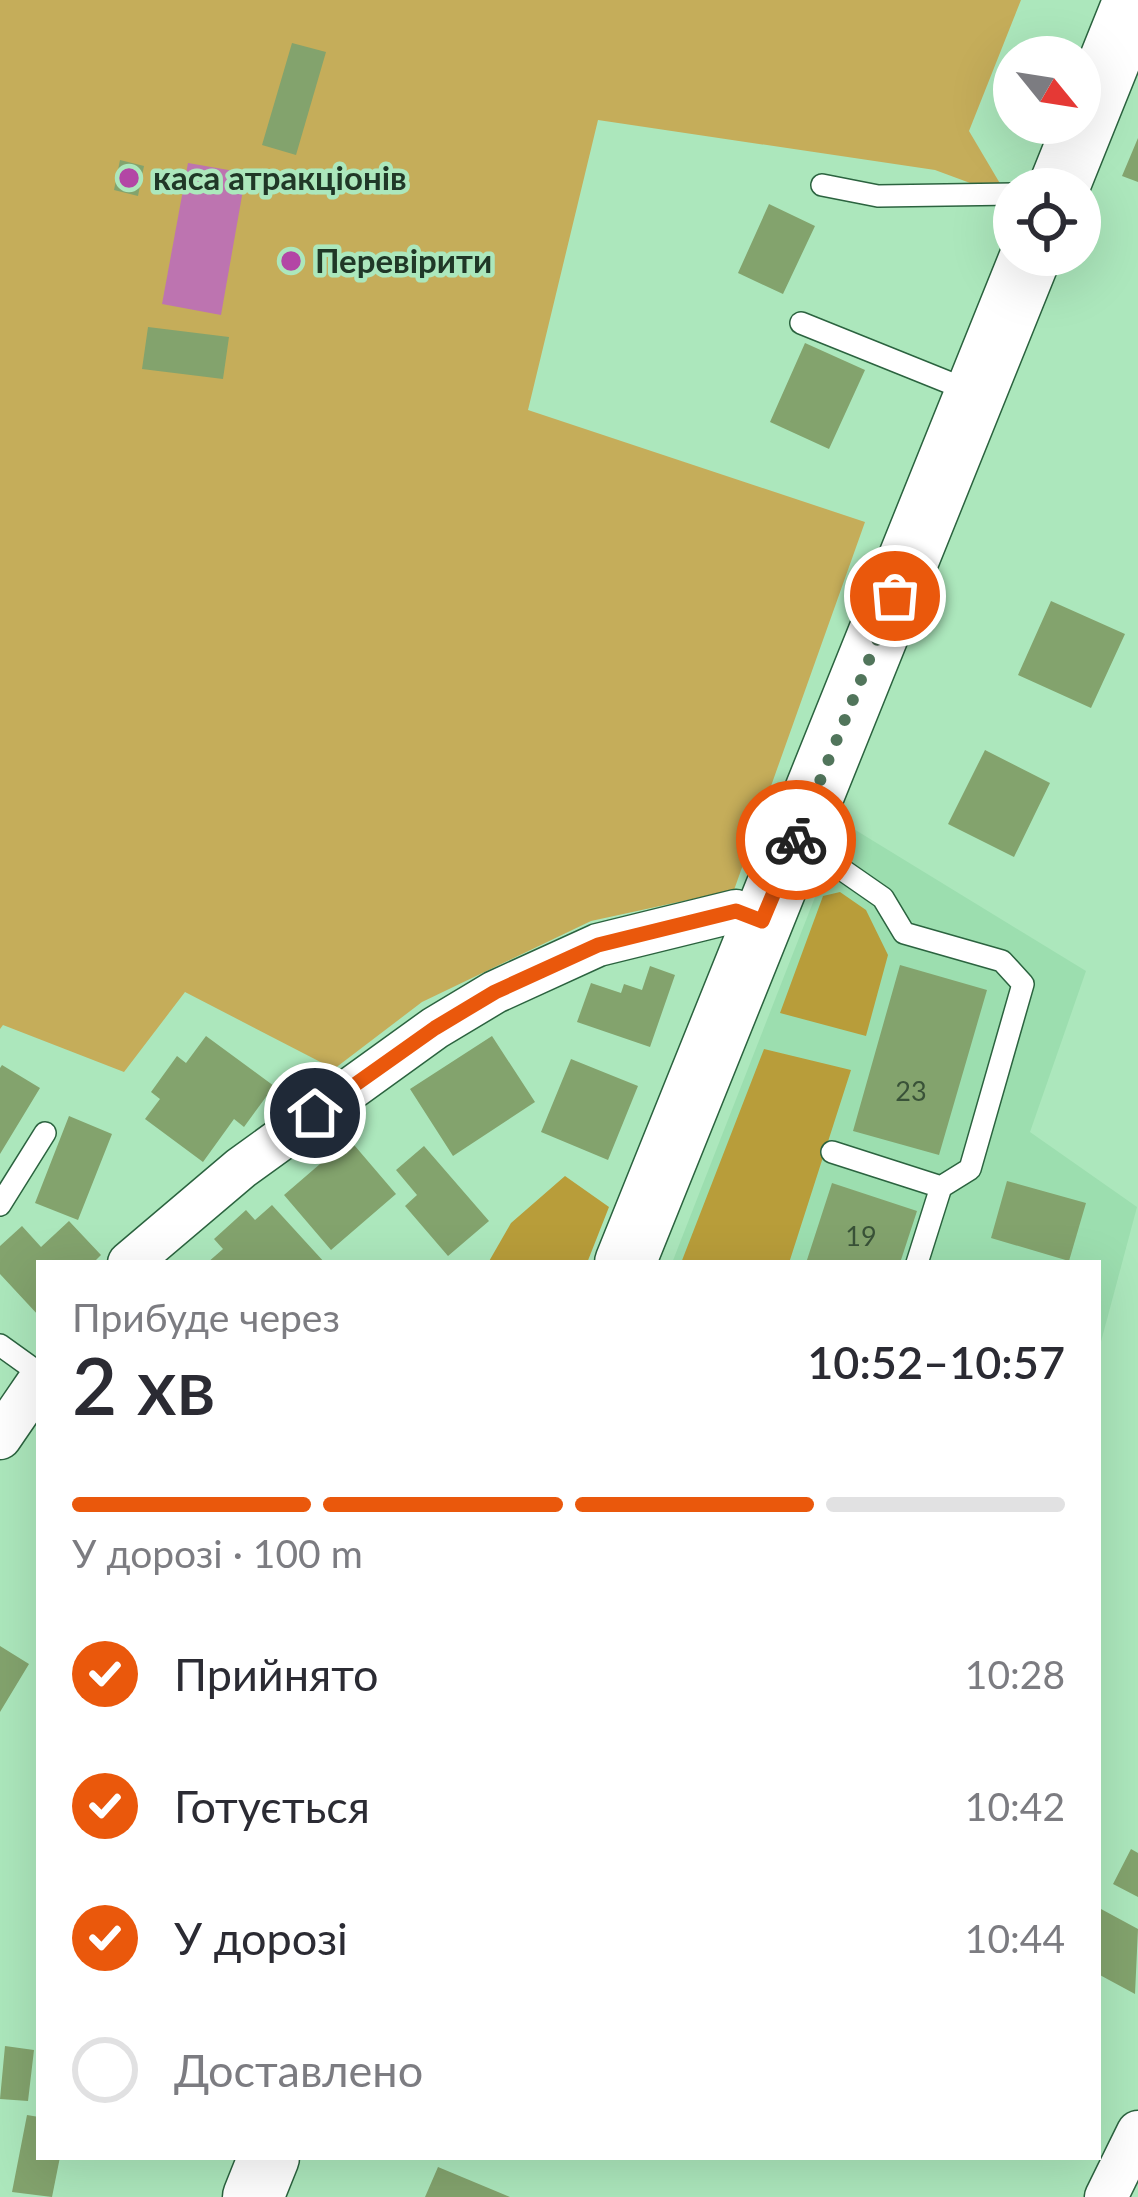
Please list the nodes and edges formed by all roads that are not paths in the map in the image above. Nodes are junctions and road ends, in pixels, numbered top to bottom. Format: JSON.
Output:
{"nodes":[{"id":1,"x":1134,"y":0,"type":"edge"},
{"id":2,"x":1066,"y":168,"type":"edge"},
{"id":3,"x":822,"y":185,"type":"dead end"},
{"id":4,"x":993,"y":194,"type":"edge"},
{"id":5,"x":1023,"y":276,"type":"edge"},
{"id":6,"x":801,"y":323,"type":"dead end"},
{"id":7,"x":976,"y":393,"type":"junction"},
{"id":8,"x":797,"y":839,"type":"junction"},
{"id":9,"x":762,"y":921,"type":"junction"},
{"id":10,"x":45,"y":1133,"type":"dead end"},
{"id":11,"x":832,"y":1152,"type":"dead end"},
{"id":12,"x":941,"y":1187,"type":"junction"},
{"id":13,"x":0,"y":1204,"type":"edge"},
{"id":14,"x":133,"y":1260,"type":"edge"},
{"id":15,"x":626,"y":1260,"type":"edge"},
{"id":16,"x":918,"y":1260,"type":"edge"},
{"id":17,"x":0,"y":1346,"type":"edge"},
{"id":18,"x":36,"y":1375,"type":"edge"},
{"id":19,"x":36,"y":1382,"type":"edge"},
{"id":20,"x":0,"y":1438,"type":"edge"},
{"id":21,"x":1138,"y":2132,"type":"edge"},
{"id":22,"x":267,"y":2160,"type":"edge"},
{"id":23,"x":253,"y":2197,"type":"edge"},
{"id":24,"x":1106,"y":2197,"type":"edge"}],
"edges":[{"from":1,"to":2,"type":"main road"},
{"from":3,"to":4,"type":"lane"},
{"from":5,"to":7,"type":"main road"},
{"from":6,"to":7,"type":"lane"},
{"from":7,"to":8,"type":"main road"},
{"from":8,"to":9,"type":"main road"},
{"from":8,"to":12,"type":"lane"},
{"from":9,"to":14,"type":"street"},
{"from":9,"to":15,"type":"main road"},
{"from":10,"to":13,"type":"lane"},
{"from":11,"to":12,"type":"lane"},
{"from":12,"to":16,"type":"lane"},
{"from":17,"to":18,"type":"lane"},
{"from":19,"to":20,"type":"street"},
{"from":21,"to":24,"type":"street"},
{"from":22,"to":23,"type":"main road"}]}
